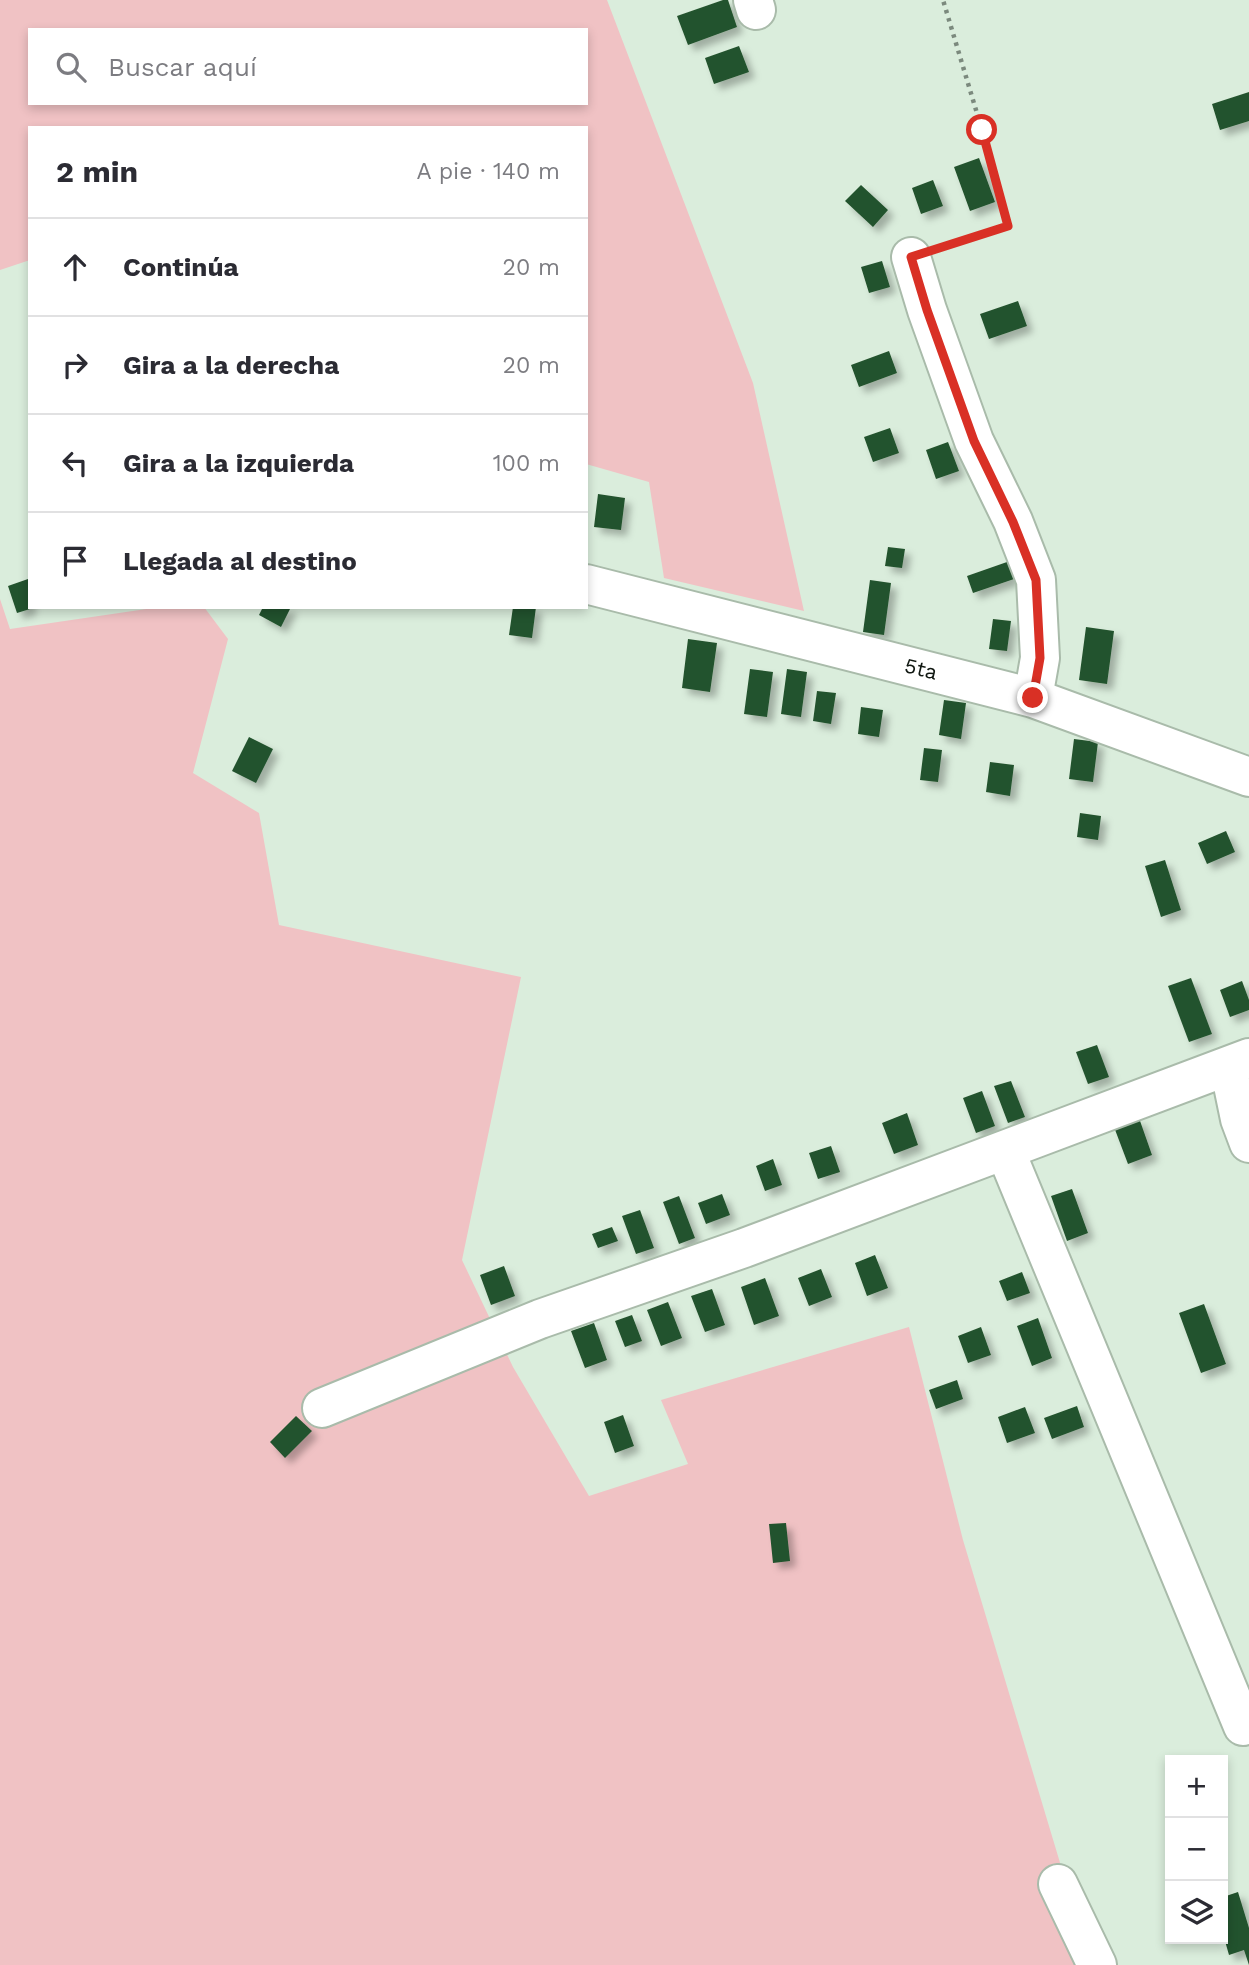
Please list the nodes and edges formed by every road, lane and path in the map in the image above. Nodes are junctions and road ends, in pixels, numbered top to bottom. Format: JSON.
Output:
{"nodes":[{"id":1,"x":943,"y":0,"type":"edge"},
{"id":2,"x":911,"y":257,"type":"joint"},
{"id":3,"x":588,"y":585,"type":"edge"},
{"id":4,"x":1033,"y":698,"type":"junction"},
{"id":5,"x":1249,"y":777,"type":"edge"},
{"id":6,"x":1239,"y":1062,"type":"edge"},
{"id":7,"x":1249,"y":1143,"type":"edge"},
{"id":8,"x":1005,"y":1150,"type":"junction"},
{"id":9,"x":322,"y":1408,"type":"dead end"},
{"id":10,"x":1243,"y":1726,"type":"dead end"},
{"id":11,"x":1058,"y":1884,"type":"dead end"},
{"id":12,"x":1097,"y":1965,"type":"edge"}],
"edges":[{"from":1,"to":2,"type":"path"},
{"from":2,"to":4,"type":"street"},
{"from":3,"to":4,"type":"street","name":"5ta"},
{"from":4,"to":5,"type":"street","name":"5ta"},
{"from":6,"to":7,"type":"street"},
{"from":6,"to":8,"type":"street"},
{"from":8,"to":9,"type":"street"},
{"from":8,"to":10,"type":"street"},
{"from":11,"to":12,"type":"street"}]}
